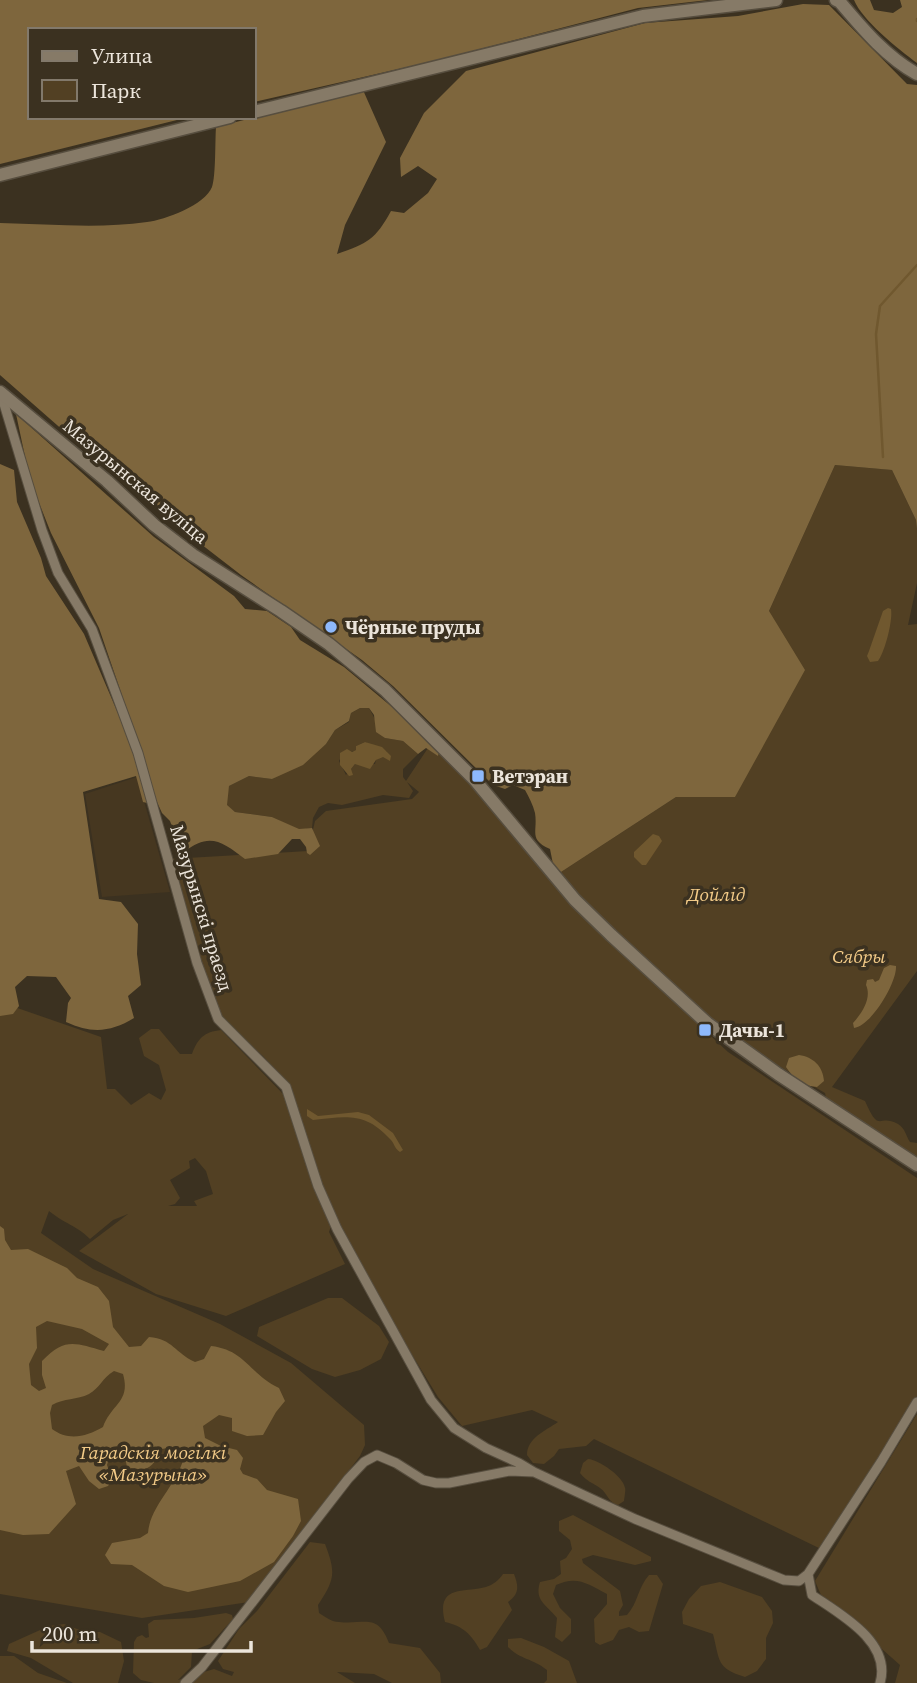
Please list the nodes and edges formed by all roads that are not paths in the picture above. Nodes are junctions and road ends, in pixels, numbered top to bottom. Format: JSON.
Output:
{"nodes":[{"id":1,"x":776,"y":0,"type":"edge"},
{"id":2,"x":836,"y":0,"type":"edge"},
{"id":3,"x":917,"y":74,"type":"edge"},
{"id":4,"x":256,"y":111,"type":"edge"},
{"id":5,"x":222,"y":119,"type":"edge"},
{"id":6,"x":0,"y":175,"type":"edge"},
{"id":7,"x":0,"y":393,"type":"edge"},
{"id":8,"x":917,"y":1165,"type":"edge"},
{"id":9,"x":917,"y":1402,"type":"edge"},
{"id":10,"x":534,"y":1472,"type":"junction"},
{"id":11,"x":808,"y":1574,"type":"junction"},
{"id":12,"x":784,"y":1580,"type":"junction"},
{"id":13,"x":812,"y":1595,"type":"junction"},
{"id":14,"x":185,"y":1683,"type":"edge"},
{"id":15,"x":880,"y":1683,"type":"edge"}],
"edges":[{"from":1,"to":4,"type":"street"},
{"from":2,"to":3,"type":"street"},
{"from":5,"to":6,"type":"street"},
{"from":7,"to":8,"type":"street","name":"Мазурынская вуліца"},
{"from":7,"to":10,"type":"street","name":"Мазурынскі праезд"},
{"from":9,"to":11,"type":"street"},
{"from":10,"to":12,"type":"street","name":"Мазурынскі праезд"},
{"from":10,"to":14,"type":"street"},
{"from":11,"to":12,"type":"street"},
{"from":11,"to":13,"type":"street"},
{"from":12,"to":13,"type":"street","name":"Мазурынскі праезд"},
{"from":13,"to":15,"type":"street","name":"Мазурынскі праезд"}]}
